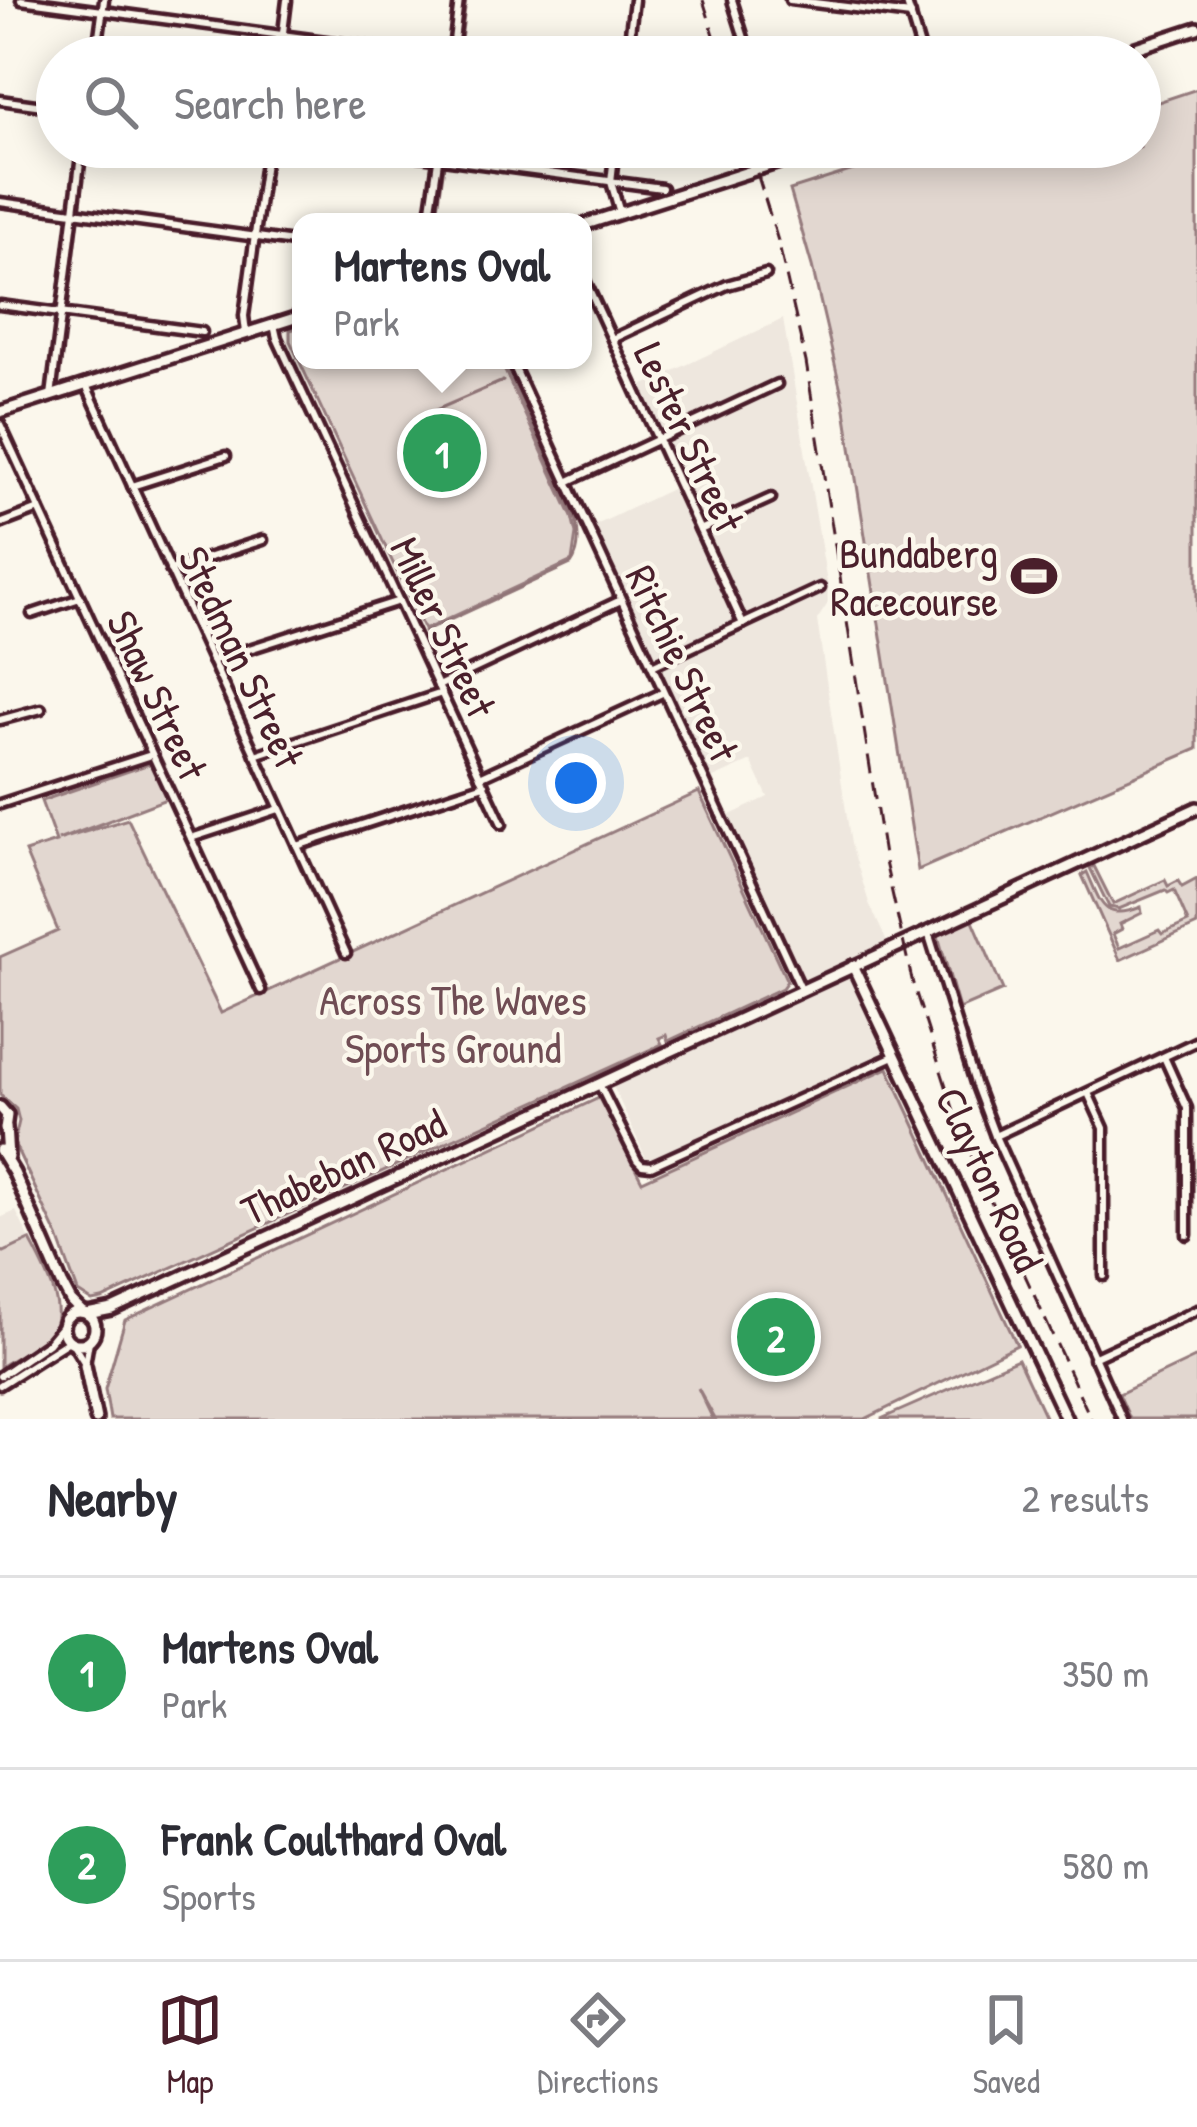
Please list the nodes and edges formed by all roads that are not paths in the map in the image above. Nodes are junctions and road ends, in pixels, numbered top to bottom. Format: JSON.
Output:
{"nodes":[{"id":1,"x":21,"y":0,"type":"edge"},
{"id":2,"x":104,"y":0,"type":"edge"},
{"id":3,"x":287,"y":0,"type":"edge"},
{"id":4,"x":459,"y":0,"type":"edge"},
{"id":5,"x":634,"y":0,"type":"edge"},
{"id":6,"x":732,"y":0,"type":"edge"},
{"id":7,"x":790,"y":0,"type":"edge"},
{"id":8,"x":906,"y":0,"type":"edge"},
{"id":9,"x":103,"y":11,"type":"junction"},
{"id":10,"x":910,"y":15,"type":"junction"},
{"id":11,"x":1196,"y":29,"type":"edge"},
{"id":12,"x":283,"y":35,"type":"junction"},
{"id":13,"x":99,"y":36,"type":"edge"},
{"id":14,"x":291,"y":36,"type":"edge"},
{"id":15,"x":453,"y":36,"type":"edge"},
{"id":16,"x":630,"y":36,"type":"edge"},
{"id":17,"x":743,"y":36,"type":"edge"},
{"id":18,"x":916,"y":36,"type":"edge"},
{"id":19,"x":1161,"y":40,"type":"edge"},
{"id":20,"x":0,"y":100,"type":"edge"},
{"id":21,"x":36,"y":105,"type":"edge"},
{"id":22,"x":79,"y":168,"type":"edge"},
{"id":23,"x":264,"y":168,"type":"edge"},
{"id":24,"x":437,"y":168,"type":"edge"},
{"id":25,"x":510,"y":168,"type":"edge"},
{"id":26,"x":613,"y":168,"type":"edge"},
{"id":27,"x":761,"y":168,"type":"edge"},
{"id":28,"x":611,"y":182,"type":"junction"},
{"id":29,"x":662,"y":188,"type":"dead end"},
{"id":30,"x":0,"y":202,"type":"edge"},
{"id":31,"x":74,"y":212,"type":"junction"},
{"id":32,"x":430,"y":213,"type":"edge"},
{"id":33,"x":620,"y":213,"type":"junction"},
{"id":34,"x":592,"y":222,"type":"edge"},
{"id":35,"x":255,"y":236,"type":"junction"},
{"id":36,"x":292,"y":242,"type":"edge"},
{"id":37,"x":766,"y":274,"type":"dead end"},
{"id":38,"x":592,"y":296,"type":"edge"},
{"id":39,"x":0,"y":305,"type":"edge"},
{"id":40,"x":61,"y":313,"type":"junction"},
{"id":41,"x":292,"y":319,"type":"edge"},
{"id":42,"x":274,"y":325,"type":"junction"},
{"id":43,"x":202,"y":332,"type":"dead end"},
{"id":44,"x":246,"y":334,"type":"junction"},
{"id":45,"x":612,"y":339,"type":"junction"},
{"id":46,"x":515,"y":369,"type":"edge"},
{"id":47,"x":777,"y":384,"type":"dead end"},
{"id":48,"x":86,"y":385,"type":"junction"},
{"id":49,"x":51,"y":397,"type":"junction"},
{"id":50,"x":0,"y":412,"type":"edge"},
{"id":51,"x":0,"y":424,"type":"edge"},
{"id":52,"x":659,"y":439,"type":"junction"},
{"id":53,"x":226,"y":456,"type":"dead end"},
{"id":54,"x":567,"y":482,"type":"junction"},
{"id":55,"x":132,"y":486,"type":"junction"},
{"id":56,"x":771,"y":498,"type":"dead end"},
{"id":57,"x":39,"y":509,"type":"junction"},
{"id":58,"x":0,"y":524,"type":"edge"},
{"id":59,"x":700,"y":530,"type":"junction"},
{"id":60,"x":263,"y":541,"type":"dead end"},
{"id":61,"x":170,"y":570,"type":"junction"},
{"id":62,"x":820,"y":588,"type":"dead end"},
{"id":63,"x":80,"y":598,"type":"junction"},
{"id":64,"x":399,"y":601,"type":"junction"},
{"id":65,"x":621,"y":601,"type":"junction"},
{"id":66,"x":32,"y":614,"type":"dead end"},
{"id":67,"x":743,"y":624,"type":"junction"},
{"id":68,"x":212,"y":661,"type":"junction"},
{"id":69,"x":652,"y":666,"type":"junction"},
{"id":70,"x":440,"y":690,"type":"junction"},
{"id":71,"x":663,"y":693,"type":"junction"},
{"id":72,"x":41,"y":709,"type":"dead end"},
{"id":73,"x":0,"y":720,"type":"edge"},
{"id":74,"x":152,"y":755,"type":"junction"},
{"id":75,"x":255,"y":755,"type":"junction"},
{"id":76,"x":482,"y":781,"type":"junction"},
{"id":77,"x":0,"y":804,"type":"edge"},
{"id":78,"x":1197,"y":808,"type":"edge"},
{"id":79,"x":279,"y":809,"type":"junction"},
{"id":80,"x":502,"y":824,"type":"dead end"},
{"id":81,"x":191,"y":838,"type":"junction"},
{"id":82,"x":297,"y":846,"type":"junction"},
{"id":83,"x":928,"y":932,"type":"junction"},
{"id":84,"x":346,"y":953,"type":"dead end"},
{"id":85,"x":853,"y":966,"type":"junction"},
{"id":86,"x":261,"y":990,"type":"dead end"},
{"id":87,"x":801,"y":990,"type":"junction"},
{"id":88,"x":1197,"y":1041,"type":"edge"},
{"id":89,"x":896,"y":1055,"type":"junction"},
{"id":90,"x":1164,"y":1057,"type":"junction"},
{"id":91,"x":599,"y":1084,"type":"junction"},
{"id":92,"x":1088,"y":1093,"type":"junction"},
{"id":93,"x":0,"y":1107,"type":"edge"},
{"id":94,"x":3,"y":1131,"type":"edge"},
{"id":95,"x":995,"y":1136,"type":"junction"},
{"id":96,"x":0,"y":1150,"type":"edge"},
{"id":97,"x":11,"y":1168,"type":"junction"},
{"id":98,"x":1187,"y":1235,"type":"dead end"},
{"id":99,"x":1104,"y":1276,"type":"dead end"},
{"id":100,"x":62,"y":1284,"type":"junction"},
{"id":101,"x":112,"y":1309,"type":"junction"},
{"id":102,"x":1197,"y":1310,"type":"edge"},
{"id":103,"x":84,"y":1313,"type":"junction"},
{"id":104,"x":63,"y":1324,"type":"junction"},
{"id":105,"x":95,"y":1327,"type":"junction"},
{"id":106,"x":89,"y":1341,"type":"junction"},
{"id":107,"x":71,"y":1342,"type":"junction"},
{"id":108,"x":1093,"y":1358,"type":"junction"},
{"id":109,"x":85,"y":1365,"type":"junction"},
{"id":110,"x":0,"y":1381,"type":"edge"},
{"id":111,"x":96,"y":1419,"type":"edge"},
{"id":112,"x":1066,"y":1419,"type":"edge"},
{"id":113,"x":1122,"y":1419,"type":"edge"}],
"edges":[{"from":1,"to":9,"type":"street"},
{"from":2,"to":9,"type":"street"},
{"from":3,"to":12,"type":"street"},
{"from":4,"to":15,"type":"street"},
{"from":5,"to":16,"type":"street"},
{"from":6,"to":17,"type":"street"},
{"from":7,"to":10,"type":"street"},
{"from":8,"to":10,"type":"street"},
{"from":9,"to":12,"type":"street"},
{"from":9,"to":13,"type":"street"},
{"from":10,"to":18,"type":"street"},
{"from":11,"to":19,"type":"street"},
{"from":12,"to":14,"type":"street"},
{"from":20,"to":21,"type":"street"},
{"from":22,"to":31,"type":"street"},
{"from":23,"to":35,"type":"street"},
{"from":24,"to":32,"type":"street"},
{"from":25,"to":28,"type":"street"},
{"from":26,"to":28,"type":"street"},
{"from":27,"to":33,"type":"street"},
{"from":28,"to":29,"type":"street"},
{"from":28,"to":33,"type":"street"},
{"from":30,"to":31,"type":"street"},
{"from":31,"to":35,"type":"street"},
{"from":31,"to":40,"type":"street"},
{"from":33,"to":34,"type":"street"},
{"from":35,"to":36,"type":"street"},
{"from":35,"to":44,"type":"street"},
{"from":37,"to":45,"type":"street"},
{"from":38,"to":45,"type":"street","name":"Lester Street"},
{"from":39,"to":40,"type":"street"},
{"from":40,"to":43,"type":"street"},
{"from":40,"to":49,"type":"street"},
{"from":41,"to":42,"type":"street"},
{"from":42,"to":44,"type":"street"},
{"from":42,"to":64,"type":"street","name":"Miller Street"},
{"from":44,"to":48,"type":"street"},
{"from":45,"to":52,"type":"street","name":"Lester Street"},
{"from":46,"to":54,"type":"street","name":"Ritchie Street"},
{"from":47,"to":52,"type":"street"},
{"from":48,"to":49,"type":"street"},
{"from":48,"to":55,"type":"street","name":"Stedman Street"},
{"from":49,"to":50,"type":"street"},
{"from":51,"to":57,"type":"street","name":"Shaw Street"},
{"from":52,"to":54,"type":"street"},
{"from":52,"to":59,"type":"street","name":"Lester Street"},
{"from":53,"to":55,"type":"street"},
{"from":54,"to":65,"type":"street","name":"Ritchie Street"},
{"from":55,"to":61,"type":"street","name":"Stedman Street"},
{"from":56,"to":59,"type":"street"},
{"from":57,"to":58,"type":"street"},
{"from":57,"to":63,"type":"street","name":"Shaw Street"},
{"from":59,"to":67,"type":"street","name":"Lester Street"},
{"from":60,"to":61,"type":"street"},
{"from":61,"to":68,"type":"street","name":"Stedman Street"},
{"from":62,"to":67,"type":"street"},
{"from":63,"to":66,"type":"street"},
{"from":63,"to":74,"type":"street","name":"Shaw Street"},
{"from":64,"to":68,"type":"street"},
{"from":64,"to":70,"type":"street","name":"Miller Street"},
{"from":65,"to":69,"type":"street","name":"Ritchie Street"},
{"from":65,"to":70,"type":"street"},
{"from":67,"to":69,"type":"street"},
{"from":68,"to":75,"type":"street","name":"Stedman Street"},
{"from":69,"to":71,"type":"street","name":"Ritchie Street"},
{"from":70,"to":75,"type":"street"},
{"from":70,"to":76,"type":"street","name":"Miller Street"},
{"from":71,"to":76,"type":"street"},
{"from":71,"to":87,"type":"street","name":"Ritchie Street"},
{"from":72,"to":73,"type":"street"},
{"from":74,"to":77,"type":"street"},
{"from":74,"to":81,"type":"street","name":"Shaw Street"},
{"from":75,"to":79,"type":"street","name":"Stedman Street"},
{"from":76,"to":80,"type":"street","name":"Miller Street"},
{"from":76,"to":82,"type":"street"},
{"from":78,"to":83,"type":"street","name":"Thabeban Road"},
{"from":79,"to":81,"type":"street"},
{"from":79,"to":82,"type":"street","name":"Stedman Street"},
{"from":81,"to":86,"type":"street","name":"Shaw Street"},
{"from":82,"to":84,"type":"street","name":"Stedman Street"},
{"from":83,"to":85,"type":"street","name":"Thabeban Road"},
{"from":83,"to":95,"type":"street"},
{"from":85,"to":87,"type":"street","name":"Thabeban Road"},
{"from":85,"to":89,"type":"street","name":"Clayton Road"},
{"from":87,"to":91,"type":"street","name":"Thabeban Road"},
{"from":88,"to":90,"type":"street"},
{"from":89,"to":91,"type":"street"},
{"from":89,"to":112,"type":"street","name":"Clayton Road"},
{"from":90,"to":92,"type":"street"},
{"from":90,"to":98,"type":"street"},
{"from":91,"to":101,"type":"street","name":"Thabeban Road"},
{"from":92,"to":95,"type":"street"},
{"from":92,"to":99,"type":"street"},
{"from":93,"to":94,"type":"street"},
{"from":94,"to":97,"type":"street"},
{"from":95,"to":108,"type":"street"},
{"from":96,"to":97,"type":"street"},
{"from":97,"to":100,"type":"street"},
{"from":100,"to":103,"type":"street"},
{"from":100,"to":104,"type":"street"},
{"from":101,"to":103,"type":"street","name":"Thabeban Road"},
{"from":101,"to":105,"type":"street","name":"Thabeban Road"},
{"from":102,"to":108,"type":"street"},
{"from":103,"to":104,"type":"street"},
{"from":103,"to":105,"type":"street"},
{"from":104,"to":107,"type":"street"},
{"from":104,"to":110,"type":"street"},
{"from":105,"to":106,"type":"street"},
{"from":106,"to":107,"type":"street"},
{"from":106,"to":109,"type":"street"},
{"from":107,"to":109,"type":"street"},
{"from":107,"to":110,"type":"street"},
{"from":108,"to":113,"type":"street"},
{"from":109,"to":111,"type":"street"}]}
